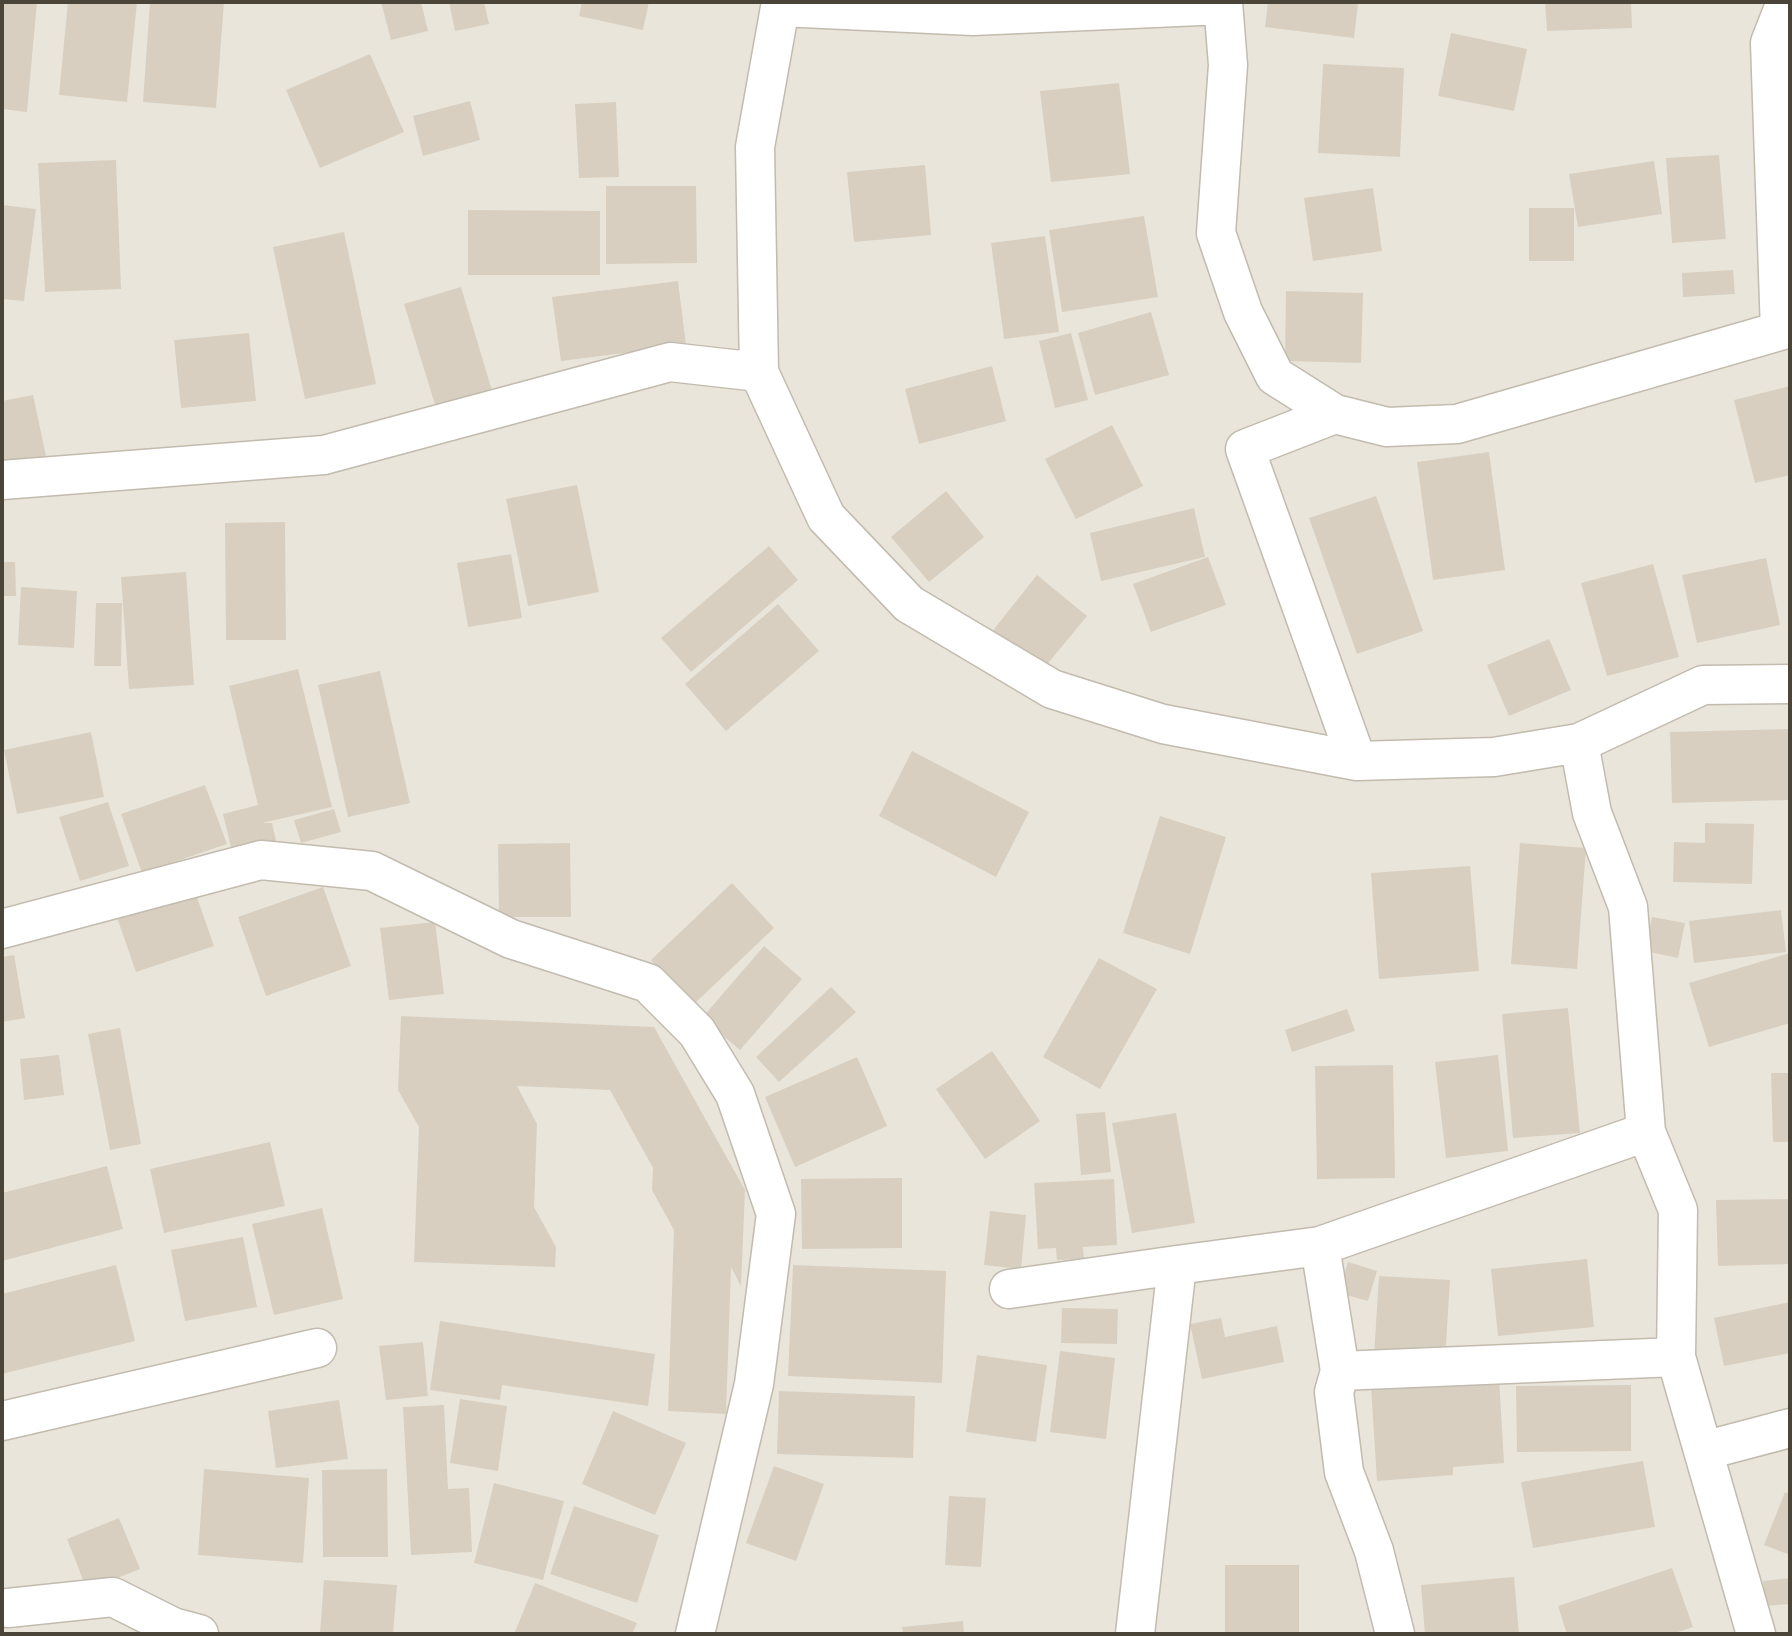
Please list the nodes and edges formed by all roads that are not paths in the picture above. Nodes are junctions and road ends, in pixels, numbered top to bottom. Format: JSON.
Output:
{"nodes":[{"id":1,"x":1786,"y":2,"type":"edge"},
{"id":2,"x":1223,"y":3,"type":"edge"},
{"id":3,"x":781,"y":4,"type":"edge"},
{"id":4,"x":1785,"y":329,"type":"edge"},
{"id":5,"x":760,"y":372,"type":"junction"},
{"id":6,"x":1335,"y":414,"type":"junction"},
{"id":7,"x":2,"y":480,"type":"edge"},
{"id":8,"x":1790,"y":684,"type":"edge"},
{"id":9,"x":1578,"y":743,"type":"junction"},
{"id":10,"x":1357,"y":761,"type":"junction"},
{"id":11,"x":2,"y":929,"type":"edge"},
{"id":12,"x":1646,"y":1132,"type":"junction"},
{"id":13,"x":1320,"y":1246,"type":"junction"},
{"id":14,"x":1177,"y":1265,"type":"junction"},
{"id":15,"x":1009,"y":1289,"type":"dead end"},
{"id":16,"x":317,"y":1348,"type":"dead end"},
{"id":17,"x":1676,"y":1357,"type":"junction"},
{"id":18,"x":1340,"y":1371,"type":"junction"},
{"id":19,"x":2,"y":1421,"type":"edge"},
{"id":20,"x":1790,"y":1428,"type":"edge"},
{"id":21,"x":1703,"y":1451,"type":"junction"},
{"id":22,"x":8,"y":1611,"type":"edge"},
{"id":23,"x":171,"y":1632,"type":"edge"},
{"id":24,"x":695,"y":1634,"type":"edge"},
{"id":25,"x":1135,"y":1634,"type":"edge"},
{"id":26,"x":1395,"y":1634,"type":"edge"},
{"id":27,"x":1756,"y":1634,"type":"edge"}],
"edges":[{"from":1,"to":4,"type":"street"},
{"from":2,"to":3,"type":"street"},
{"from":2,"to":6,"type":"street"},
{"from":3,"to":5,"type":"street"},
{"from":4,"to":6,"type":"street"},
{"from":5,"to":7,"type":"street"},
{"from":5,"to":10,"type":"street"},
{"from":6,"to":10,"type":"street"},
{"from":8,"to":9,"type":"street"},
{"from":9,"to":10,"type":"street"},
{"from":9,"to":12,"type":"street"},
{"from":11,"to":24,"type":"street"},
{"from":12,"to":13,"type":"street"},
{"from":12,"to":17,"type":"street"},
{"from":13,"to":14,"type":"street"},
{"from":13,"to":18,"type":"street"},
{"from":14,"to":15,"type":"street"},
{"from":14,"to":25,"type":"street"},
{"from":16,"to":19,"type":"street"},
{"from":17,"to":18,"type":"street"},
{"from":17,"to":21,"type":"street"},
{"from":18,"to":26,"type":"street"},
{"from":20,"to":21,"type":"street"},
{"from":21,"to":27,"type":"street"},
{"from":22,"to":23,"type":"street"}]}
